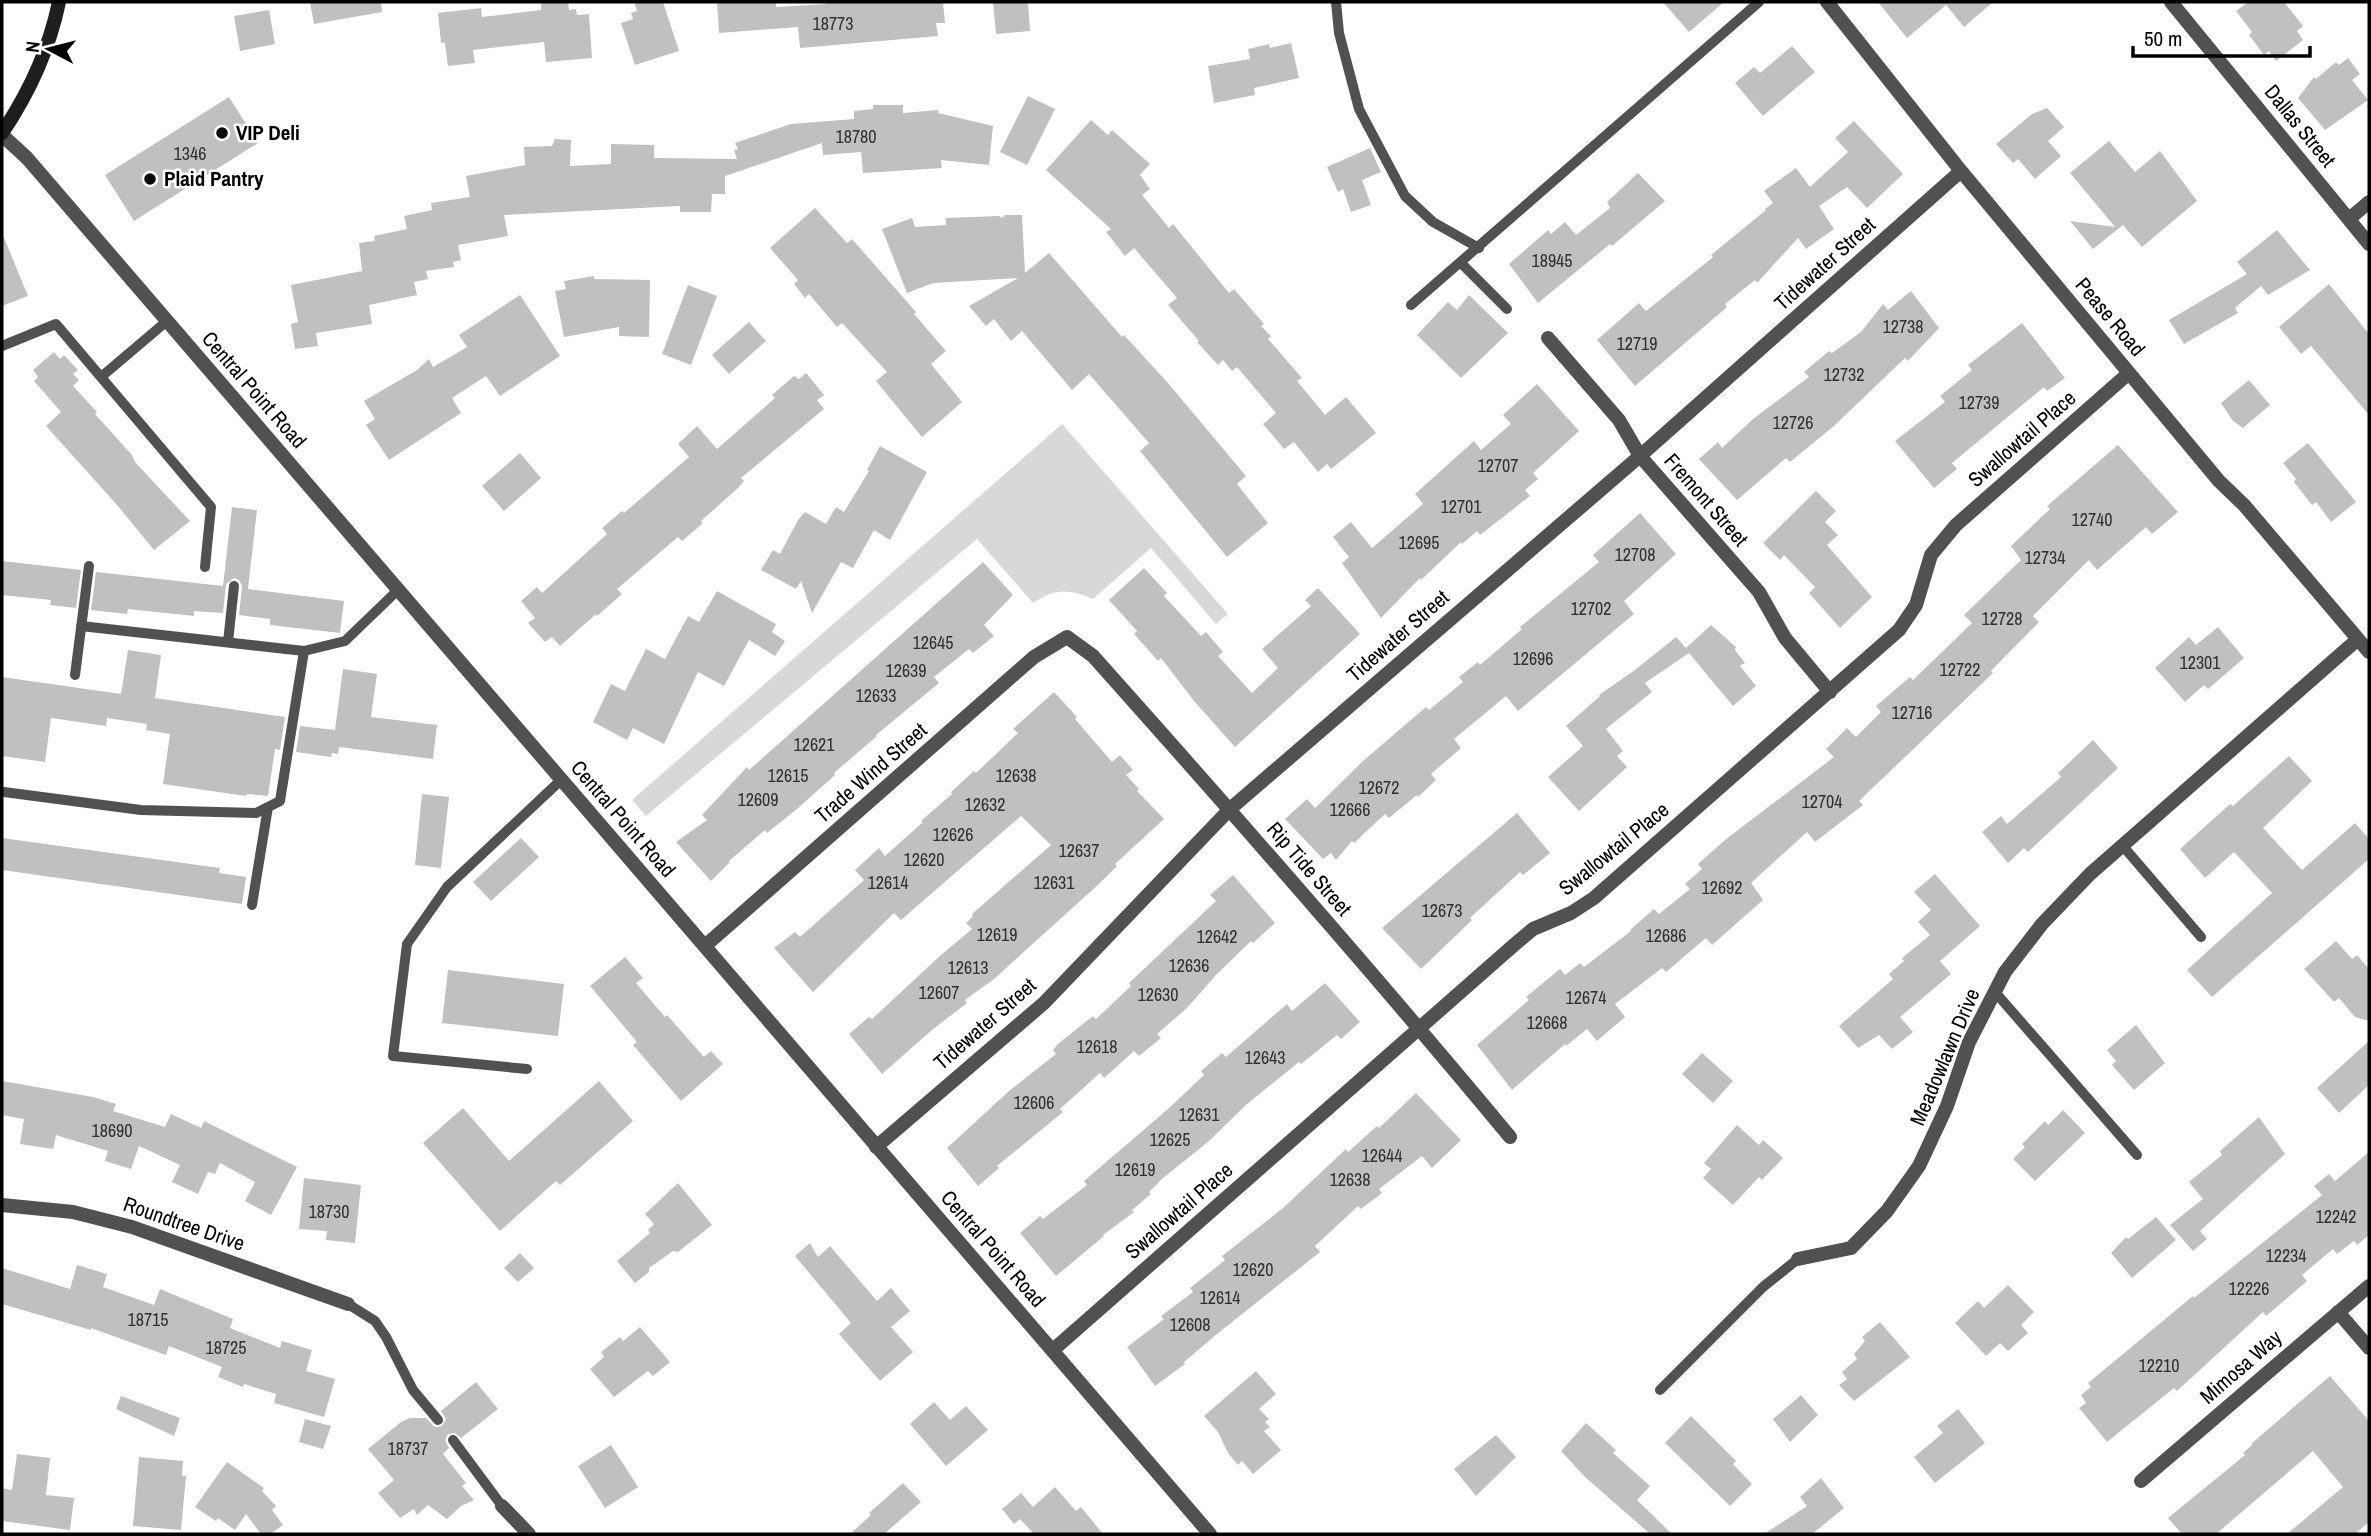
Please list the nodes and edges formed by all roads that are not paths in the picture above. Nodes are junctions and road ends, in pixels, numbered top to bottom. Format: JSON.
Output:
{"nodes":[{"id":1,"x":59,"y":2,"type":"edge"},
{"id":2,"x":1336,"y":2,"type":"edge"},
{"id":3,"x":1759,"y":2,"type":"edge"},
{"id":4,"x":1827,"y":2,"type":"edge"},
{"id":5,"x":2171,"y":2,"type":"edge"},
{"id":6,"x":2,"y":134,"type":"edge"},
{"id":7,"x":1961,"y":171,"type":"junction"},
{"id":8,"x":2369,"y":202,"type":"edge"},
{"id":9,"x":2349,"y":219,"type":"junction"},
{"id":10,"x":2369,"y":244,"type":"edge"},
{"id":11,"x":1479,"y":248,"type":"junction"},
{"id":12,"x":1461,"y":263,"type":"junction"},
{"id":13,"x":1411,"y":305,"type":"dead end"},
{"id":14,"x":1507,"y":309,"type":"dead end"},
{"id":15,"x":167,"y":321,"type":"junction"},
{"id":16,"x":1548,"y":338,"type":"dead end"},
{"id":17,"x":2,"y":346,"type":"edge"},
{"id":18,"x":2129,"y":373,"type":"junction"},
{"id":19,"x":101,"y":377,"type":"junction"},
{"id":20,"x":1640,"y":456,"type":"junction"},
{"id":21,"x":89,"y":566,"type":"dead end"},
{"id":22,"x":205,"y":567,"type":"dead end"},
{"id":23,"x":234,"y":586,"type":"dead end"},
{"id":24,"x":399,"y":589,"type":"junction"},
{"id":25,"x":81,"y":626,"type":"junction"},
{"id":26,"x":1068,"y":637,"type":"joint"},
{"id":27,"x":2358,"y":639,"type":"junction"},
{"id":28,"x":228,"y":642,"type":"junction"},
{"id":29,"x":304,"y":651,"type":"junction"},
{"id":30,"x":2369,"y":653,"type":"edge"},
{"id":31,"x":75,"y":675,"type":"dead end"},
{"id":32,"x":1830,"y":692,"type":"junction"},
{"id":33,"x":561,"y":780,"type":"junction"},
{"id":34,"x":4,"y":792,"type":"dead end"},
{"id":35,"x":268,"y":807,"type":"junction"},
{"id":36,"x":1230,"y":809,"type":"junction"},
{"id":37,"x":2122,"y":845,"type":"junction"},
{"id":38,"x":252,"y":905,"type":"dead end"},
{"id":39,"x":2201,"y":937,"type":"dead end"},
{"id":40,"x":706,"y":945,"type":"junction"},
{"id":41,"x":1995,"y":992,"type":"junction"},
{"id":42,"x":1420,"y":1028,"type":"junction"},
{"id":43,"x":527,"y":1069,"type":"dead end"},
{"id":44,"x":1510,"y":1137,"type":"dead end"},
{"id":45,"x":876,"y":1147,"type":"junction"},
{"id":46,"x":2137,"y":1155,"type":"dead end"},
{"id":47,"x":2,"y":1206,"type":"edge"},
{"id":48,"x":1798,"y":1259,"type":"joint"},
{"id":49,"x":2369,"y":1286,"type":"edge"},
{"id":50,"x":348,"y":1304,"type":"joint"},
{"id":51,"x":2338,"y":1312,"type":"junction"},
{"id":52,"x":2369,"y":1348,"type":"edge"},
{"id":53,"x":1053,"y":1350,"type":"junction"},
{"id":54,"x":1660,"y":1390,"type":"dead end"},
{"id":55,"x":438,"y":1420,"type":"dead end"},
{"id":56,"x":453,"y":1440,"type":"dead end"},
{"id":57,"x":2141,"y":1481,"type":"dead end"},
{"id":58,"x":502,"y":1506,"type":"joint"},
{"id":59,"x":529,"y":1534,"type":"edge"},
{"id":60,"x":1210,"y":1534,"type":"edge"}],
"edges":[{"from":1,"to":6,"type":"main road"},
{"from":2,"to":11,"type":"lane"},
{"from":3,"to":11,"type":"lane"},
{"from":4,"to":7,"type":"street","name":"Pease Road"},
{"from":5,"to":9,"type":"street","name":"Dallas Street"},
{"from":6,"to":15,"type":"street","name":"Central Point Road"},
{"from":7,"to":18,"type":"street","name":"Pease Road"},
{"from":7,"to":20,"type":"street","name":"Tidewater Street"},
{"from":8,"to":9,"type":"street"},
{"from":9,"to":10,"type":"street","name":"Dallas Street"},
{"from":11,"to":12,"type":"lane"},
{"from":12,"to":13,"type":"lane"},
{"from":12,"to":14,"type":"lane"},
{"from":15,"to":19,"type":"lane"},
{"from":15,"to":24,"type":"street","name":"Central Point Road"},
{"from":16,"to":20,"type":"street","name":"Fremont Street"},
{"from":17,"to":19,"type":"lane"},
{"from":18,"to":27,"type":"street","name":"Pease Road"},
{"from":18,"to":32,"type":"street","name":"Swallowtail Place"},
{"from":19,"to":22,"type":"lane"},
{"from":20,"to":32,"type":"street","name":"Fremont Street"},
{"from":20,"to":36,"type":"street","name":"Tidewater Street"},
{"from":21,"to":25,"type":"lane"},
{"from":23,"to":28,"type":"lane"},
{"from":24,"to":29,"type":"lane"},
{"from":24,"to":33,"type":"street","name":"Central Point Road"},
{"from":25,"to":28,"type":"lane"},
{"from":25,"to":31,"type":"lane"},
{"from":26,"to":36,"type":"street","name":"Rip Tide Street"},
{"from":26,"to":40,"type":"street","name":"Trade Wind Street"},
{"from":27,"to":30,"type":"street","name":"Pease Road"},
{"from":27,"to":37,"type":"street","name":"Meadowlawn Drive"},
{"from":28,"to":29,"type":"lane"},
{"from":29,"to":35,"type":"lane"},
{"from":32,"to":42,"type":"street","name":"Swallowtail Place"},
{"from":33,"to":40,"type":"street","name":"Central Point Road"},
{"from":33,"to":43,"type":"lane"},
{"from":34,"to":35,"type":"lane"},
{"from":35,"to":38,"type":"lane"},
{"from":36,"to":42,"type":"street","name":"Rip Tide Street"},
{"from":36,"to":45,"type":"street","name":"Tidewater Street"},
{"from":37,"to":39,"type":"lane"},
{"from":37,"to":41,"type":"street","name":"Meadowlawn Drive"},
{"from":40,"to":45,"type":"street","name":"Central Point Road"},
{"from":41,"to":46,"type":"lane"},
{"from":41,"to":48,"type":"street","name":"Meadowlawn Drive"},
{"from":42,"to":44,"type":"street","name":"Rip Tide Street"},
{"from":42,"to":53,"type":"street","name":"Swallowtail Place"},
{"from":45,"to":53,"type":"street","name":"Central Point Road"},
{"from":47,"to":50,"type":"street","name":"Roundtree Drive"},
{"from":48,"to":54,"type":"lane","name":"Meadowlawn Drive"},
{"from":49,"to":51,"type":"street","name":"Mimosa Way"},
{"from":50,"to":55,"type":"lane"},
{"from":51,"to":52,"type":"street"},
{"from":51,"to":57,"type":"street","name":"Mimosa Way"},
{"from":53,"to":60,"type":"street","name":"Central Point Road"},
{"from":56,"to":58,"type":"lane"},
{"from":58,"to":59,"type":"street"}]}
